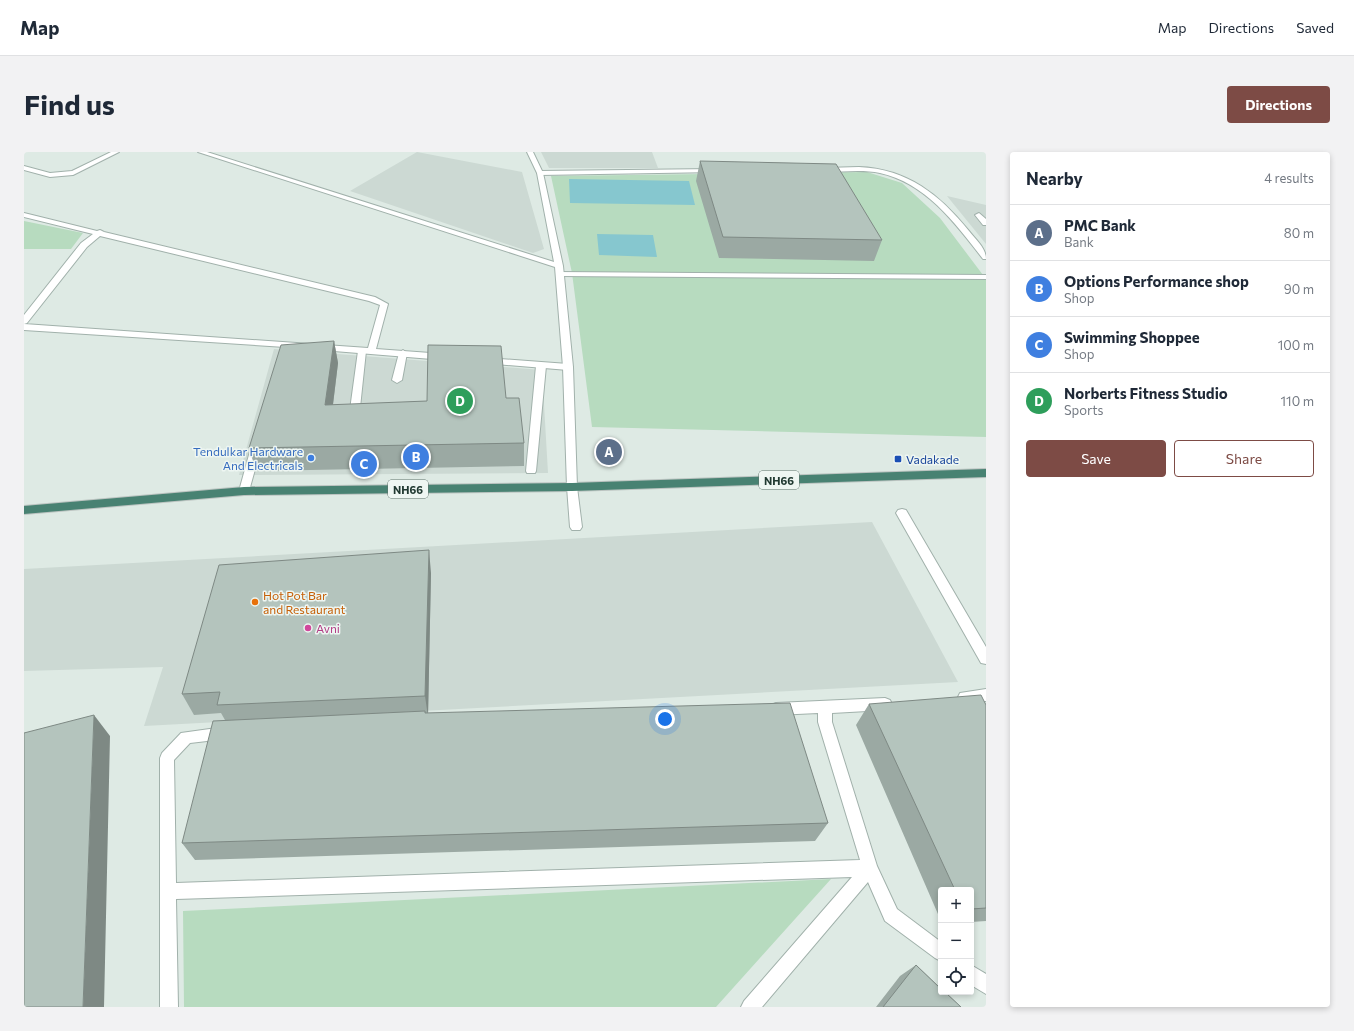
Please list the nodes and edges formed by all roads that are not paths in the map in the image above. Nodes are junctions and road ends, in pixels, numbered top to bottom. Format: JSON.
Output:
{"nodes":[{"id":1,"x":116,"y":152,"type":"edge"},
{"id":2,"x":201,"y":152,"type":"edge"},
{"id":3,"x":530,"y":152,"type":"edge"},
{"id":4,"x":24,"y":168,"type":"edge"},
{"id":5,"x":819,"y":170,"type":"edge"},
{"id":6,"x":723,"y":171,"type":"edge"},
{"id":7,"x":540,"y":173,"type":"junction"},
{"id":8,"x":24,"y":215,"type":"edge"},
{"id":9,"x":979,"y":215,"type":"dead end"},
{"id":10,"x":986,"y":223,"type":"edge"},
{"id":11,"x":100,"y":232,"type":"junction"},
{"id":12,"x":986,"y":257,"type":"edge"},
{"id":13,"x":559,"y":270,"type":"junction"},
{"id":14,"x":986,"y":277,"type":"edge"},
{"id":15,"x":24,"y":320,"type":"edge"},
{"id":16,"x":24,"y":327,"type":"edge"},
{"id":17,"x":366,"y":351,"type":"junction"},
{"id":18,"x":403,"y":353,"type":"junction"},
{"id":19,"x":457,"y":358,"type":"edge"},
{"id":20,"x":480,"y":360,"type":"edge"},
{"id":21,"x":541,"y":366,"type":"junction"},
{"id":22,"x":568,"y":367,"type":"junction"},
{"id":23,"x":398,"y":380,"type":"dead end"},
{"id":24,"x":354,"y":417,"type":"edge"},
{"id":25,"x":260,"y":432,"type":"edge"},
{"id":26,"x":531,"y":470,"type":"dead end"},
{"id":27,"x":986,"y":473,"type":"edge"},
{"id":28,"x":572,"y":487,"type":"junction"},
{"id":29,"x":244,"y":491,"type":"junction"},
{"id":30,"x":24,"y":510,"type":"edge"},
{"id":31,"x":902,"y":513,"type":"dead end"},
{"id":32,"x":576,"y":527,"type":"dead end"},
{"id":33,"x":986,"y":659,"type":"edge"},
{"id":34,"x":986,"y":695,"type":"edge"},
{"id":35,"x":954,"y":698,"type":"edge"},
{"id":36,"x":899,"y":702,"type":"edge"},
{"id":37,"x":825,"y":707,"type":"junction"},
{"id":38,"x":762,"y":710,"type":"edge"},
{"id":39,"x":240,"y":732,"type":"edge"},
{"id":40,"x":870,"y":868,"type":"junction"},
{"id":41,"x":168,"y":891,"type":"junction"},
{"id":42,"x":938,"y":950,"type":"edge"},
{"id":43,"x":974,"y":976,"type":"edge"},
{"id":44,"x":986,"y":984,"type":"edge"},
{"id":45,"x":169,"y":1007,"type":"edge"},
{"id":46,"x":750,"y":1007,"type":"edge"}],
"edges":[{"from":1,"to":4,"type":"street"},
{"from":2,"to":13,"type":"street"},
{"from":3,"to":7,"type":"street"},
{"from":5,"to":12,"type":"street"},
{"from":6,"to":7,"type":"street"},
{"from":7,"to":13,"type":"street"},
{"from":8,"to":11,"type":"street"},
{"from":9,"to":10,"type":"street"},
{"from":11,"to":15,"type":"street"},
{"from":11,"to":17,"type":"street"},
{"from":13,"to":14,"type":"street"},
{"from":13,"to":22,"type":"street"},
{"from":16,"to":17,"type":"street"},
{"from":17,"to":18,"type":"street"},
{"from":17,"to":24,"type":"street"},
{"from":18,"to":19,"type":"street"},
{"from":18,"to":23,"type":"street"},
{"from":20,"to":21,"type":"street"},
{"from":21,"to":22,"type":"street"},
{"from":21,"to":26,"type":"street"},
{"from":22,"to":28,"type":"street"},
{"from":25,"to":29,"type":"street"},
{"from":27,"to":28,"type":"highway","number":"NH66"},
{"from":28,"to":29,"type":"highway","number":"NH66"},
{"from":28,"to":32,"type":"street"},
{"from":29,"to":30,"type":"highway","number":"NH66"},
{"from":31,"to":33,"type":"street"},
{"from":34,"to":35,"type":"street"},
{"from":36,"to":37,"type":"street"},
{"from":37,"to":38,"type":"street"},
{"from":37,"to":40,"type":"street"},
{"from":39,"to":41,"type":"street"},
{"from":40,"to":41,"type":"street"},
{"from":40,"to":42,"type":"street"},
{"from":40,"to":46,"type":"street"},
{"from":41,"to":45,"type":"street"},
{"from":43,"to":44,"type":"street"}]}
